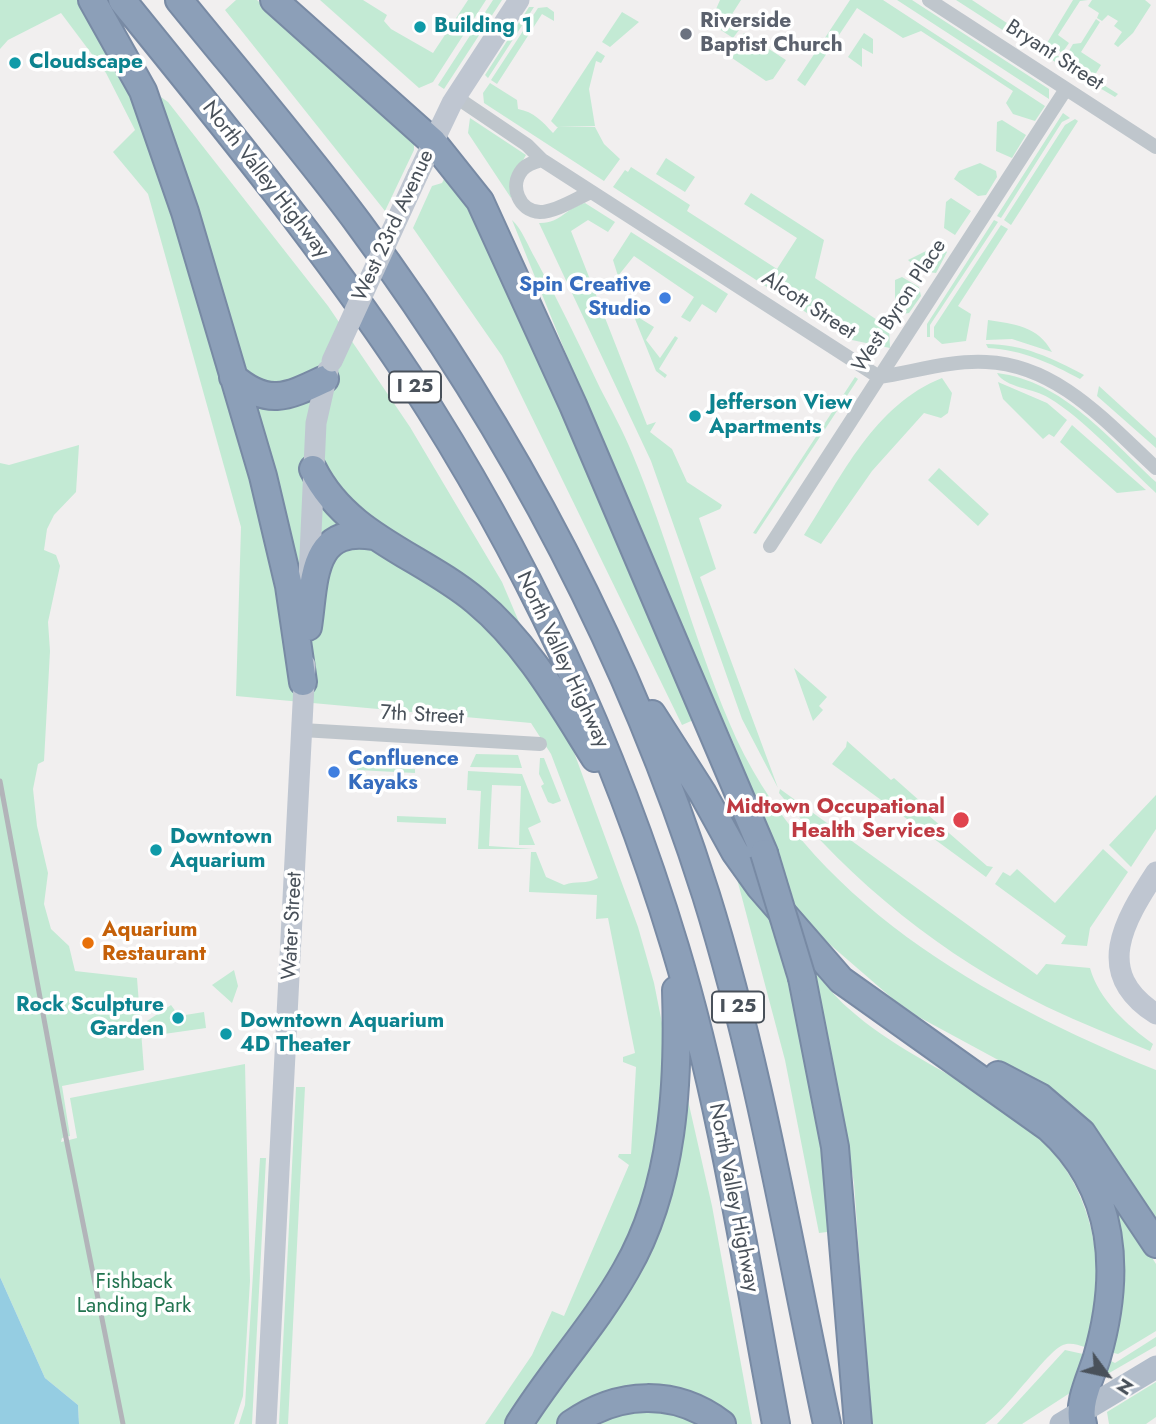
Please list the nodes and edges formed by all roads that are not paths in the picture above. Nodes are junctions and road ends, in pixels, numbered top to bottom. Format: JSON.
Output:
{"nodes":[{"id":1,"x":92,"y":0,"type":"edge"},
{"id":2,"x":122,"y":0,"type":"edge"},
{"id":3,"x":179,"y":0,"type":"edge"},
{"id":4,"x":274,"y":0,"type":"edge"},
{"id":5,"x":519,"y":0,"type":"edge"},
{"id":6,"x":929,"y":0,"type":"edge"},
{"id":7,"x":1066,"y":89,"type":"junction"},
{"id":8,"x":456,"y":97,"type":"junction"},
{"id":9,"x":433,"y":142,"type":"junction"},
{"id":10,"x":1156,"y":147,"type":"edge"},
{"id":11,"x":542,"y":160,"type":"junction"},
{"id":12,"x":592,"y":192,"type":"junction"},
{"id":13,"x":328,"y":370,"type":"junction"},
{"id":14,"x":233,"y":377,"type":"junction"},
{"id":15,"x":879,"y":377,"type":"junction"},
{"id":16,"x":1156,"y":468,"type":"edge"},
{"id":17,"x":313,"y":469,"type":"junction"},
{"id":18,"x":373,"y":536,"type":"junction"},
{"id":19,"x":770,"y":546,"type":"dead end"},
{"id":20,"x":593,"y":607,"type":"junction"},
{"id":21,"x":308,"y":627,"type":"junction"},
{"id":22,"x":303,"y":682,"type":"junction"},
{"id":23,"x":302,"y":730,"type":"junction"},
{"id":24,"x":540,"y":744,"type":"dead end"},
{"id":25,"x":630,"y":820,"type":"junction"},
{"id":26,"x":1156,"y":872,"type":"edge"},
{"id":27,"x":675,"y":946,"type":"junction"},
{"id":28,"x":1156,"y":1014,"type":"edge"},
{"id":29,"x":913,"y":1033,"type":"junction"},
{"id":30,"x":1156,"y":1244,"type":"edge"},
{"id":31,"x":1156,"y":1367,"type":"edge"},
{"id":32,"x":1075,"y":1420,"type":"edge"},
{"id":33,"x":266,"y":1424,"type":"edge"},
{"id":34,"x":519,"y":1424,"type":"edge"},
{"id":35,"x":571,"y":1424,"type":"edge"},
{"id":36,"x":722,"y":1424,"type":"edge"},
{"id":37,"x":776,"y":1424,"type":"edge"},
{"id":38,"x":827,"y":1424,"type":"edge"},
{"id":39,"x":858,"y":1424,"type":"edge"}],
"edges":[{"from":1,"to":14,"type":"highway"},
{"from":2,"to":25,"type":"highway","name":"North Valley Highway","number":"I 25"},
{"from":3,"to":20,"type":"highway","number":"I 25"},
{"from":4,"to":9,"type":"highway"},
{"from":5,"to":8,"type":"street","name":"West 23rd Avenue"},
{"from":6,"to":7,"type":"street","name":"Bryant Street"},
{"from":7,"to":10,"type":"street","name":"Bryant Street"},
{"from":7,"to":15,"type":"street","name":"West Byron Place"},
{"from":8,"to":9,"type":"street","name":"West 23rd Avenue"},
{"from":8,"to":11,"type":"street","name":"Alcott Street"},
{"from":9,"to":13,"type":"street","name":"West 23rd Avenue","bridge":true},
{"from":9,"to":39,"type":"highway","bridge":true},
{"from":11,"to":12,"type":"street","name":"Alcott Street"},
{"from":11,"to":12,"type":"street"},
{"from":12,"to":15,"type":"street","name":"Alcott Street"},
{"from":13,"to":14,"type":"highway"},
{"from":13,"to":17,"type":"street","name":"West 23rd Avenue"},
{"from":14,"to":22,"type":"highway"},
{"from":15,"to":16,"type":"street"},
{"from":15,"to":19,"type":"street","name":"West Byron Place"},
{"from":17,"to":18,"type":"highway"},
{"from":17,"to":21,"type":"street","name":"Water Street"},
{"from":18,"to":21,"type":"highway"},
{"from":18,"to":25,"type":"highway"},
{"from":20,"to":29,"type":"highway"},
{"from":20,"to":38,"type":"highway","number":"I 25"},
{"from":21,"to":22,"type":"street","name":"Water Street"},
{"from":22,"to":23,"type":"street","name":"Water Street"},
{"from":23,"to":24,"type":"street","name":"7th Street"},
{"from":23,"to":33,"type":"street","name":"Water Street"},
{"from":25,"to":27,"type":"highway","name":"North Valley Highway","number":"I 25"},
{"from":26,"to":28,"type":"street"},
{"from":27,"to":34,"type":"highway"},
{"from":27,"to":37,"type":"highway","name":"North Valley Highway","number":"I 25"},
{"from":29,"to":30,"type":"highway"},
{"from":29,"to":32,"type":"highway"},
{"from":31,"to":32,"type":"main road"},
{"from":35,"to":36,"type":"highway"}]}
